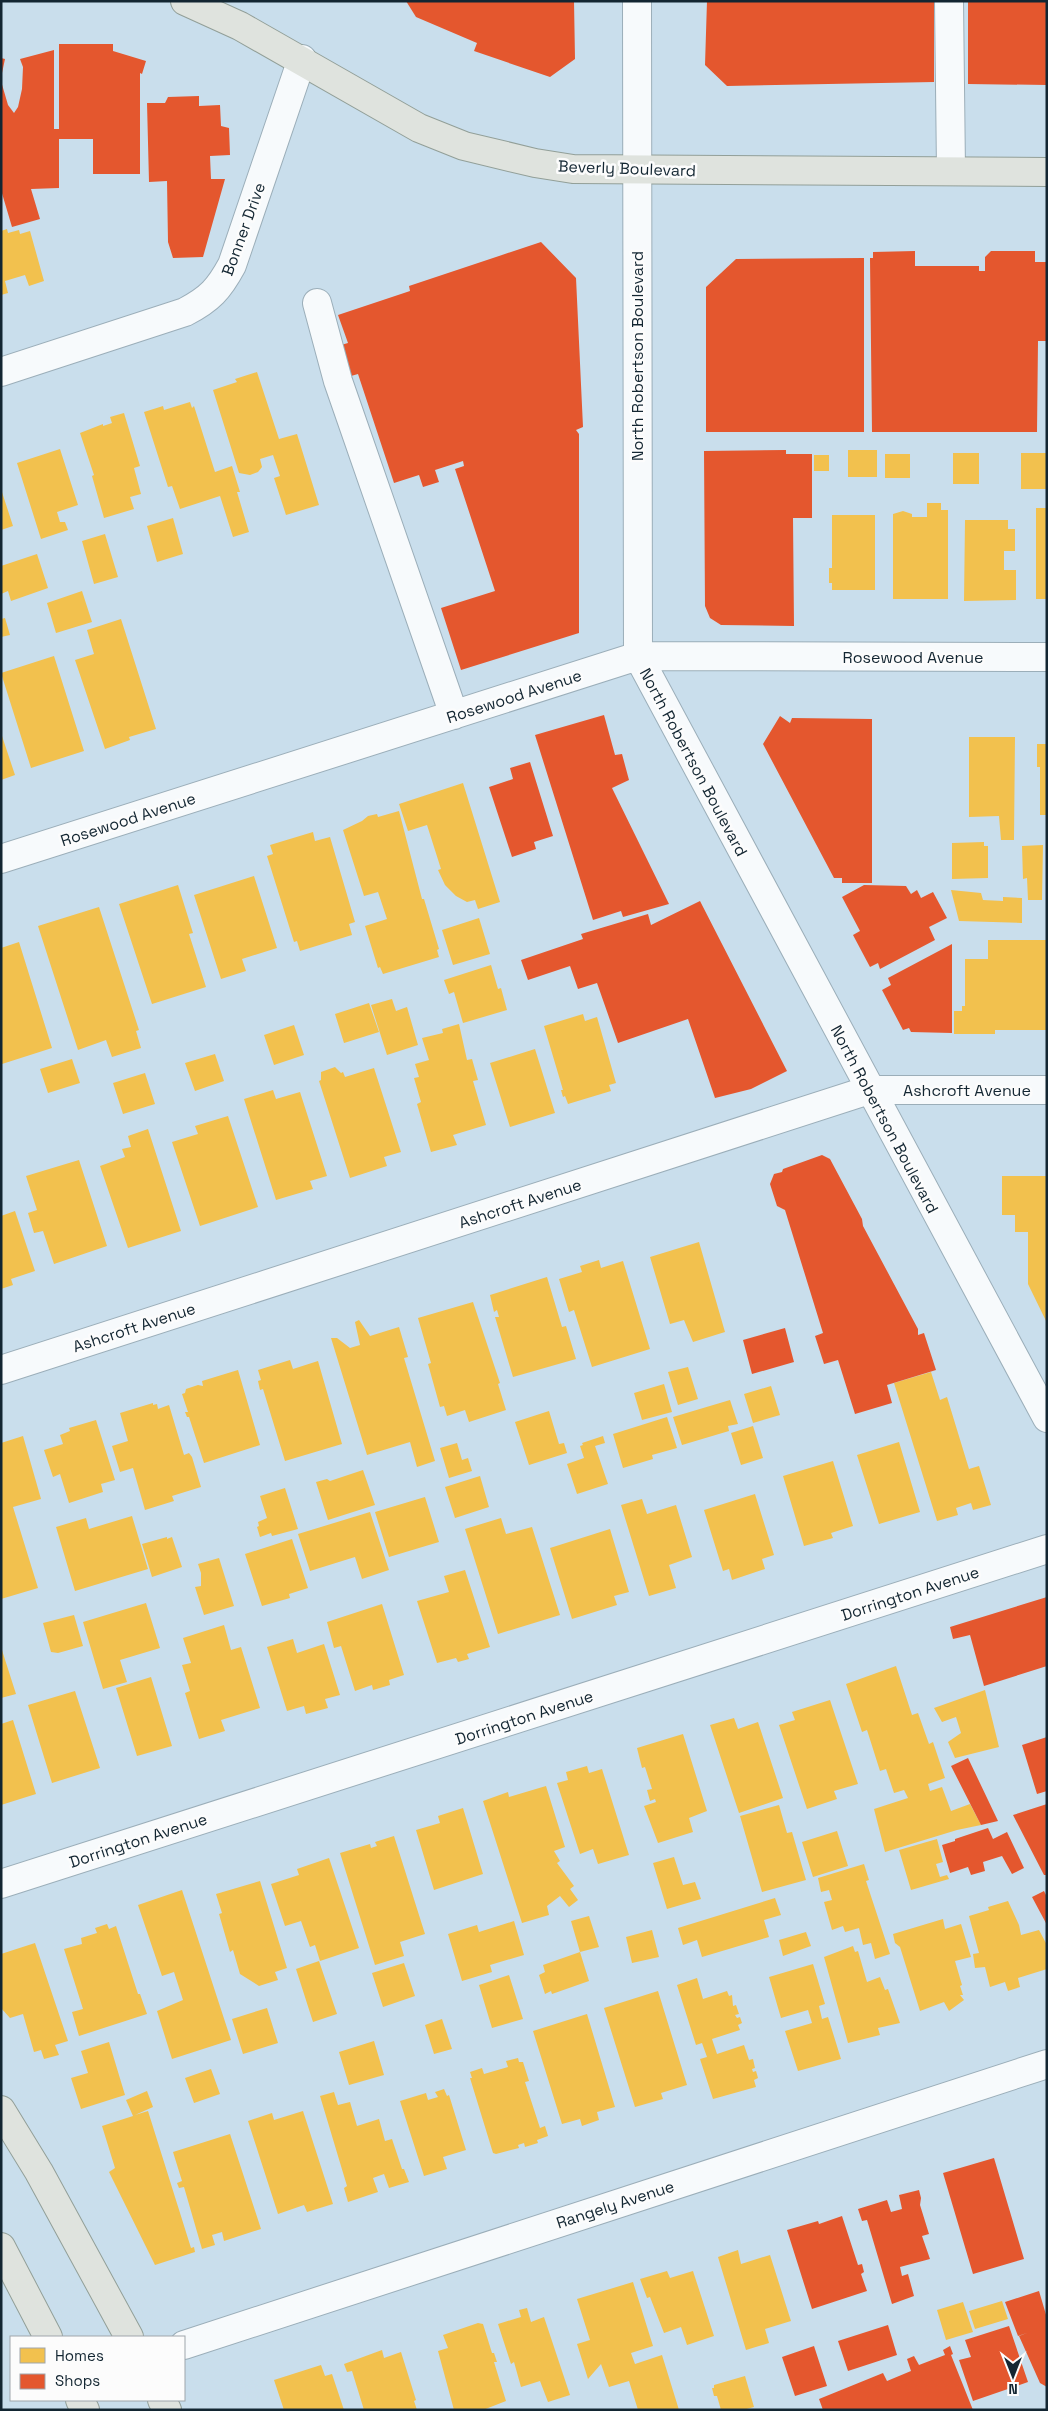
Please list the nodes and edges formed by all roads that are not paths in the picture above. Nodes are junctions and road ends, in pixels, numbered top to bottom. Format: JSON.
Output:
{"nodes":[{"id":1,"x":186,"y":1,"type":"edge"},
{"id":2,"x":637,"y":1,"type":"edge"},
{"id":3,"x":949,"y":1,"type":"edge"},
{"id":4,"x":302,"y":59,"type":"junction"},
{"id":5,"x":638,"y":170,"type":"junction"},
{"id":6,"x":951,"y":171,"type":"junction"},
{"id":7,"x":1047,"y":172,"type":"edge"},
{"id":8,"x":317,"y":303,"type":"dead end"},
{"id":9,"x":1,"y":372,"type":"edge"},
{"id":10,"x":638,"y":656,"type":"junction"},
{"id":11,"x":1047,"y":657,"type":"edge"},
{"id":12,"x":454,"y":715,"type":"junction"},
{"id":13,"x":1,"y":859,"type":"edge"},
{"id":14,"x":869,"y":1090,"type":"junction"},
{"id":15,"x":1047,"y":1090,"type":"edge"},
{"id":16,"x":1,"y":1370,"type":"edge"},
{"id":17,"x":1047,"y":1418,"type":"edge"},
{"id":18,"x":1047,"y":1549,"type":"edge"},
{"id":19,"x":1,"y":1884,"type":"edge"},
{"id":20,"x":1047,"y":2064,"type":"edge"},
{"id":21,"x":1,"y":2110,"type":"edge"},
{"id":22,"x":1,"y":2247,"type":"edge"},
{"id":23,"x":47,"y":2336,"type":"edge"},
{"id":24,"x":128,"y":2336,"type":"edge"},
{"id":25,"x":185,"y":2345,"type":"edge"}],
"edges":[{"from":1,"to":4,"type":"main road","name":"Beverly Boulevard"},
{"from":2,"to":5,"type":"street","name":"North Robertson Boulevard"},
{"from":3,"to":6,"type":"street"},
{"from":4,"to":5,"type":"main road","name":"Beverly Boulevard"},
{"from":4,"to":9,"type":"street","name":"Bonner Drive"},
{"from":5,"to":6,"type":"main road","name":"Beverly Boulevard"},
{"from":5,"to":10,"type":"street","name":"North Robertson Boulevard"},
{"from":6,"to":7,"type":"main road","name":"Beverly Boulevard"},
{"from":8,"to":12,"type":"street"},
{"from":10,"to":11,"type":"street","name":"Rosewood Avenue"},
{"from":10,"to":12,"type":"street","name":"Rosewood Avenue"},
{"from":10,"to":14,"type":"street","name":"North Robertson Boulevard"},
{"from":12,"to":13,"type":"street","name":"Rosewood Avenue"},
{"from":14,"to":15,"type":"street","name":"Ashcroft Avenue"},
{"from":14,"to":16,"type":"street","name":"Ashcroft Avenue"},
{"from":14,"to":17,"type":"street","name":"North Robertson Boulevard"},
{"from":18,"to":19,"type":"street","name":"Dorrington Avenue"},
{"from":20,"to":25,"type":"street","name":"Rangely Avenue"},
{"from":21,"to":24,"type":"main road"},
{"from":22,"to":23,"type":"main road"}]}
